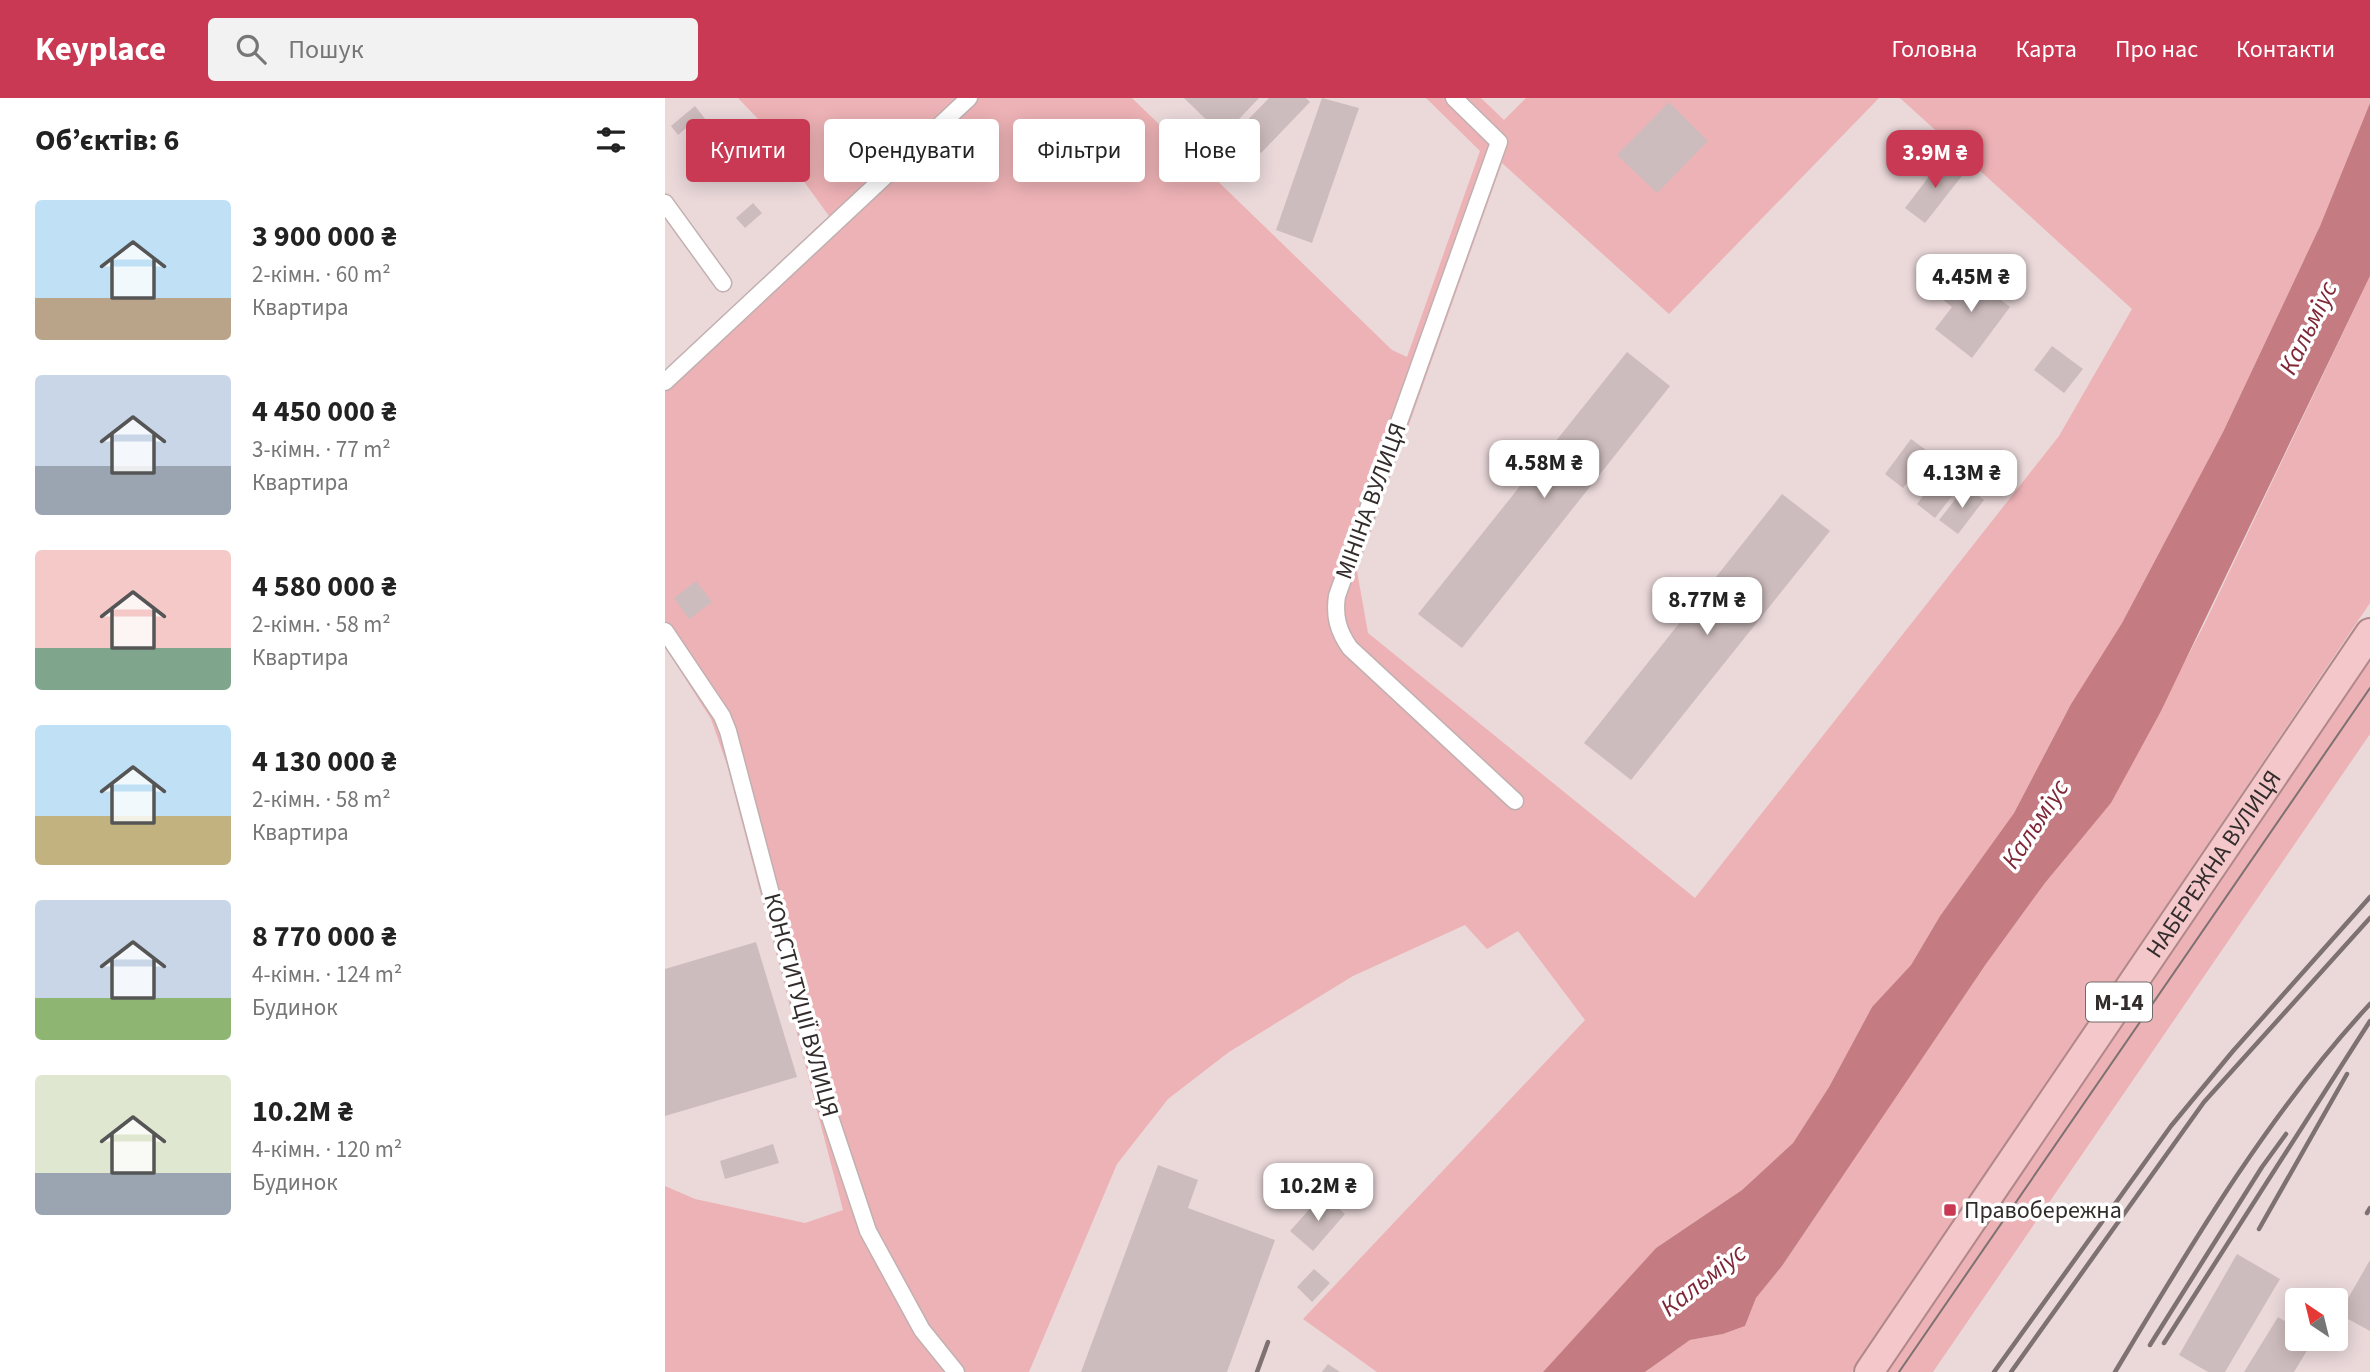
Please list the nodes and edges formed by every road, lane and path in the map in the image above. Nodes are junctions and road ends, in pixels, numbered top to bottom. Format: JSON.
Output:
{"nodes":[{"id":1,"x":969,"y":98,"type":"edge"},
{"id":2,"x":1454,"y":98,"type":"edge"},
{"id":3,"x":665,"y":202,"type":"edge"},
{"id":4,"x":723,"y":283,"type":"dead end"},
{"id":5,"x":665,"y":382,"type":"edge"},
{"id":6,"x":665,"y":631,"type":"edge"},
{"id":7,"x":2370,"y":633,"type":"edge"},
{"id":8,"x":1515,"y":801,"type":"dead end"},
{"id":9,"x":956,"y":1372,"type":"edge"},
{"id":10,"x":1869,"y":1372,"type":"edge"}],
"edges":[{"from":1,"to":5,"type":"street"},
{"from":2,"to":8,"type":"street","name":"МІНІНА ВУЛИЦЯ"},
{"from":3,"to":4,"type":"street"},
{"from":6,"to":9,"type":"street","name":"КОНСТИТУЦІЇ ВУЛИЦЯ"},
{"from":7,"to":10,"type":"highway","name":"НАБЕРЕЖНА ВУЛИЦЯ","number":"М-14"}]}
